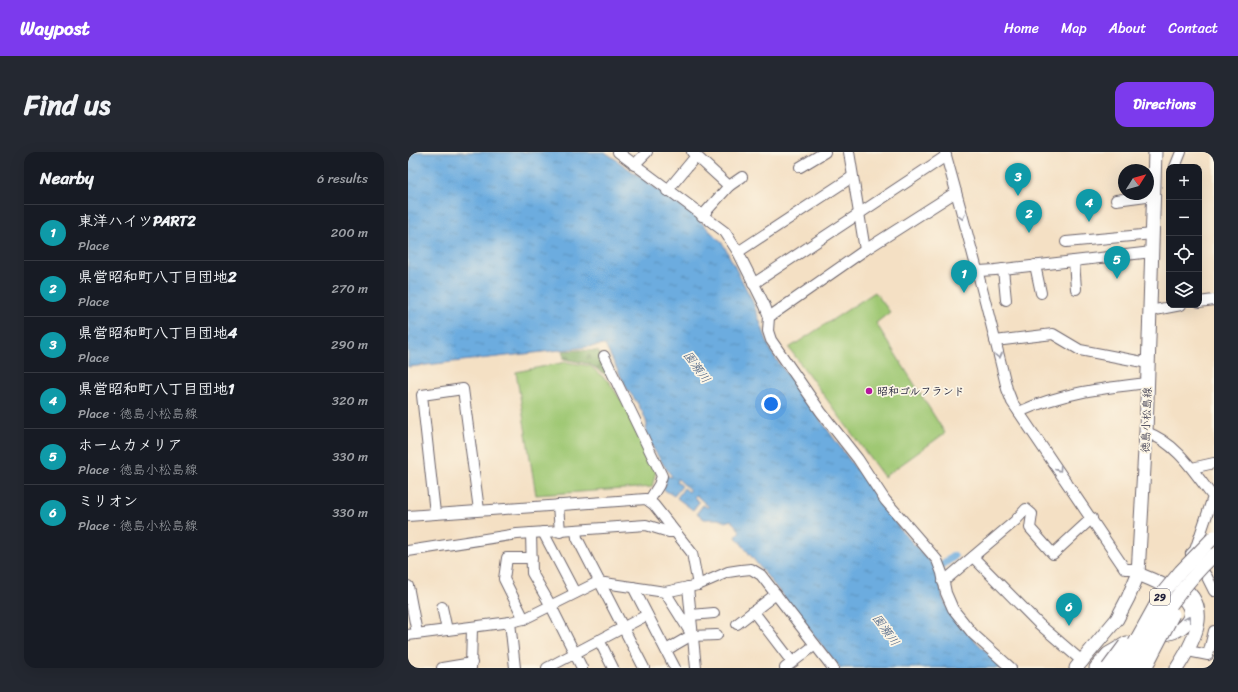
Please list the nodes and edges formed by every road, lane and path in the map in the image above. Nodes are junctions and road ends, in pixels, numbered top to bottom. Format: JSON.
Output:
{"nodes":[{"id":1,"x":618,"y":152,"type":"edge"},
{"id":2,"x":648,"y":152,"type":"edge"},
{"id":3,"x":825,"y":152,"type":"edge"},
{"id":4,"x":849,"y":152,"type":"edge"},
{"id":5,"x":1155,"y":152,"type":"edge"},
{"id":6,"x":1180,"y":152,"type":"edge"},
{"id":7,"x":694,"y":154,"type":"edge"},
{"id":8,"x":946,"y":154,"type":"edge"},
{"id":9,"x":1176,"y":164,"type":"edge"},
{"id":10,"x":634,"y":165,"type":"junction"},
{"id":11,"x":800,"y":167,"type":"dead end"},
{"id":12,"x":742,"y":177,"type":"dead end"},
{"id":13,"x":852,"y":177,"type":"junction"},
{"id":14,"x":729,"y":186,"type":"junction"},
{"id":15,"x":667,"y":191,"type":"junction"},
{"id":16,"x":956,"y":192,"type":"junction"},
{"id":17,"x":1154,"y":196,"type":"edge"},
{"id":18,"x":1154,"y":200,"type":"edge"},
{"id":19,"x":859,"y":214,"type":"junction"},
{"id":20,"x":702,"y":216,"type":"junction"},
{"id":21,"x":1152,"y":234,"type":"junction"},
{"id":22,"x":1066,"y":242,"type":"dead end"},
{"id":23,"x":865,"y":250,"type":"junction"},
{"id":24,"x":738,"y":252,"type":"junction"},
{"id":25,"x":1152,"y":252,"type":"junction"},
{"id":26,"x":1074,"y":261,"type":"junction"},
{"id":27,"x":1035,"y":265,"type":"junction"},
{"id":28,"x":1003,"y":269,"type":"junction"},
{"id":29,"x":978,"y":271,"type":"junction"},
{"id":30,"x":753,"y":284,"type":"junction"},
{"id":31,"x":1076,"y":289,"type":"dead end"},
{"id":32,"x":1041,"y":293,"type":"dead end"},
{"id":33,"x":1006,"y":300,"type":"dead end"},
{"id":34,"x":1214,"y":300,"type":"edge"},
{"id":35,"x":1202,"y":302,"type":"edge"},
{"id":36,"x":1166,"y":308,"type":"edge"},
{"id":37,"x":1150,"y":311,"type":"junction"},
{"id":38,"x":768,"y":317,"type":"junction"},
{"id":39,"x":995,"y":341,"type":"junction"},
{"id":40,"x":604,"y":356,"type":"dead end"},
{"id":41,"x":1148,"y":363,"type":"junction"},
{"id":42,"x":1147,"y":383,"type":"junction"},
{"id":43,"x":1019,"y":412,"type":"junction"},
{"id":44,"x":1146,"y":432,"type":"junction"},
{"id":45,"x":1214,"y":463,"type":"edge"},
{"id":46,"x":1192,"y":468,"type":"junction"},
{"id":47,"x":649,"y":501,"type":"junction"},
{"id":48,"x":558,"y":505,"type":"junction"},
{"id":49,"x":479,"y":510,"type":"junction"},
{"id":50,"x":435,"y":513,"type":"junction"},
{"id":51,"x":408,"y":516,"type":"edge"},
{"id":52,"x":1092,"y":518,"type":"junction"},
{"id":53,"x":576,"y":530,"type":"junction"},
{"id":54,"x":543,"y":532,"type":"junction"},
{"id":55,"x":560,"y":532,"type":"junction"},
{"id":56,"x":675,"y":532,"type":"junction"},
{"id":57,"x":531,"y":533,"type":"junction"},
{"id":58,"x":1214,"y":536,"type":"edge"},
{"id":59,"x":408,"y":551,"type":"edge"},
{"id":60,"x":1214,"y":555,"type":"edge"},
{"id":61,"x":973,"y":557,"type":"junction"},
{"id":62,"x":532,"y":558,"type":"junction"},
{"id":63,"x":1214,"y":558,"type":"edge"},
{"id":64,"x":1138,"y":571,"type":"junction"},
{"id":65,"x":942,"y":578,"type":"junction"},
{"id":66,"x":598,"y":582,"type":"junction"},
{"id":67,"x":408,"y":586,"type":"edge"},
{"id":68,"x":693,"y":586,"type":"junction"},
{"id":69,"x":633,"y":587,"type":"junction"},
{"id":70,"x":1214,"y":591,"type":"edge"},
{"id":71,"x":665,"y":592,"type":"junction"},
{"id":72,"x":575,"y":594,"type":"junction"},
{"id":73,"x":776,"y":594,"type":"junction"},
{"id":74,"x":1162,"y":594,"type":"junction"},
{"id":75,"x":409,"y":601,"type":"edge"},
{"id":76,"x":550,"y":606,"type":"junction"},
{"id":77,"x":442,"y":607,"type":"dead end"},
{"id":78,"x":753,"y":611,"type":"junction"},
{"id":79,"x":714,"y":613,"type":"dead end"},
{"id":80,"x":647,"y":615,"type":"junction"},
{"id":81,"x":691,"y":615,"type":"junction"},
{"id":82,"x":524,"y":619,"type":"junction"},
{"id":83,"x":510,"y":622,"type":"junction"},
{"id":84,"x":737,"y":624,"type":"dead end"},
{"id":85,"x":472,"y":627,"type":"junction"},
{"id":86,"x":623,"y":628,"type":"junction"},
{"id":87,"x":448,"y":630,"type":"junction"},
{"id":88,"x":1214,"y":631,"type":"edge"},
{"id":89,"x":412,"y":634,"type":"edge"},
{"id":90,"x":692,"y":635,"type":"junction"},
{"id":91,"x":717,"y":635,"type":"dead end"},
{"id":92,"x":599,"y":640,"type":"junction"},
{"id":93,"x":815,"y":644,"type":"junction"},
{"id":94,"x":666,"y":650,"type":"junction"},
{"id":95,"x":1188,"y":651,"type":"junction"},
{"id":96,"x":575,"y":653,"type":"junction"},
{"id":97,"x":1211,"y":657,"type":"edge"},
{"id":98,"x":788,"y":665,"type":"edge"},
{"id":99,"x":1080,"y":665,"type":"edge"},
{"id":100,"x":471,"y":666,"type":"edge"},
{"id":101,"x":442,"y":668,"type":"edge"},
{"id":102,"x":515,"y":668,"type":"edge"},
{"id":103,"x":548,"y":668,"type":"edge"},
{"id":104,"x":582,"y":668,"type":"edge"},
{"id":105,"x":614,"y":668,"type":"edge"},
{"id":106,"x":644,"y":668,"type":"edge"},
{"id":107,"x":675,"y":668,"type":"edge"},
{"id":108,"x":696,"y":668,"type":"edge"},
{"id":109,"x":834,"y":668,"type":"edge"},
{"id":110,"x":1011,"y":668,"type":"edge"},
{"id":111,"x":1096,"y":668,"type":"edge"},
{"id":112,"x":1108,"y":668,"type":"edge"},
{"id":113,"x":1121,"y":668,"type":"edge"},
{"id":114,"x":1132,"y":668,"type":"edge"},
{"id":115,"x":1145,"y":668,"type":"edge"},
{"id":116,"x":1177,"y":668,"type":"edge"}],
"edges":[{"from":1,"to":10,"type":"street"},
{"from":2,"to":10,"type":"street"},
{"from":3,"to":11,"type":"street"},
{"from":4,"to":13,"type":"street"},
{"from":5,"to":17,"type":"main road","name":"徳島小松島線"},
{"from":6,"to":9,"type":"street"},
{"from":7,"to":14,"type":"street"},
{"from":7,"to":15,"type":"street"},
{"from":8,"to":16,"type":"street"},
{"from":8,"to":19,"type":"street"},
{"from":10,"to":15,"type":"street"},
{"from":12,"to":14,"type":"street"},
{"from":13,"to":19,"type":"street"},
{"from":13,"to":24,"type":"street"},
{"from":14,"to":20,"type":"street"},
{"from":15,"to":20,"type":"street"},
{"from":16,"to":23,"type":"street"},
{"from":16,"to":29,"type":"street","one_way":true},
{"from":18,"to":21,"type":"main road","name":"徳島小松島線"},
{"from":19,"to":23,"type":"street"},
{"from":19,"to":30,"type":"street"},
{"from":20,"to":24,"type":"street"},
{"from":21,"to":22,"type":"street"},
{"from":21,"to":25,"type":"main road","name":"徳島小松島線"},
{"from":23,"to":38,"type":"street"},
{"from":24,"to":30,"type":"street"},
{"from":25,"to":26,"type":"street"},
{"from":25,"to":37,"type":"main road","name":"徳島小松島線"},
{"from":26,"to":27,"type":"street"},
{"from":26,"to":31,"type":"street"},
{"from":27,"to":28,"type":"street"},
{"from":27,"to":32,"type":"street"},
{"from":28,"to":29,"type":"street"},
{"from":28,"to":33,"type":"street"},
{"from":29,"to":39,"type":"street"},
{"from":30,"to":38,"type":"street"},
{"from":34,"to":35,"type":"street"},
{"from":36,"to":37,"type":"street"},
{"from":37,"to":41,"type":"main road","name":"徳島小松島線"},
{"from":38,"to":65,"type":"street"},
{"from":39,"to":41,"type":"street"},
{"from":39,"to":43,"type":"street","one_way":true},
{"from":40,"to":47,"type":"street"},
{"from":41,"to":42,"type":"main road","name":"徳島小松島線"},
{"from":42,"to":43,"type":"street"},
{"from":42,"to":44,"type":"main road","name":"徳島小松島線"},
{"from":43,"to":52,"type":"street","one_way":true},
{"from":44,"to":46,"type":"street"},
{"from":44,"to":64,"type":"main road","name":"徳島小松島線"},
{"from":45,"to":46,"type":"street"},
{"from":46,"to":70,"type":"street"},
{"from":47,"to":48,"type":"street"},
{"from":47,"to":56,"type":"street"},
{"from":48,"to":49,"type":"street"},
{"from":48,"to":55,"type":"street"},
{"from":49,"to":50,"type":"street"},
{"from":49,"to":50,"type":"street"},
{"from":50,"to":51,"type":"street"},
{"from":52,"to":61,"type":"street"},
{"from":52,"to":64,"type":"street"},
{"from":53,"to":55,"type":"street"},
{"from":53,"to":56,"type":"street"},
{"from":53,"to":66,"type":"street"},
{"from":54,"to":55,"type":"street"},
{"from":54,"to":57,"type":"street"},
{"from":54,"to":72,"type":"street"},
{"from":56,"to":68,"type":"street"},
{"from":57,"to":59,"type":"street"},
{"from":57,"to":62,"type":"street"},
{"from":58,"to":74,"type":"main road","number":"29","bridge":true},
{"from":60,"to":114,"type":"main road","number":"29","bridge":true},
{"from":61,"to":65,"type":"street"},
{"from":61,"to":99,"type":"street"},
{"from":62,"to":76,"type":"street"},
{"from":62,"to":82,"type":"street"},
{"from":63,"to":115,"type":"main road","bridge":true},
{"from":64,"to":95,"type":"main road"},
{"from":64,"to":99,"type":"main road","name":"徳島小松島線"},
{"from":111,"to":64,"type":"main road","one_way":true},
{"from":65,"to":110,"type":"street"},
{"from":66,"to":69,"type":"street"},
{"from":66,"to":72,"type":"street"},
{"from":66,"to":86,"type":"street"},
{"from":67,"to":75,"type":"street"},
{"from":68,"to":71,"type":"street"},
{"from":68,"to":73,"type":"street"},
{"from":68,"to":81,"type":"street"},
{"from":69,"to":71,"type":"street"},
{"from":69,"to":80,"type":"street"},
{"from":71,"to":90,"type":"street"},
{"from":72,"to":76,"type":"street"},
{"from":73,"to":78,"type":"street"},
{"from":73,"to":93,"type":"street"},
{"from":74,"to":112,"type":"main road","bridge":true},
{"from":74,"to":113,"type":"main road","number":"29","bridge":true},
{"from":75,"to":89,"type":"street"},
{"from":76,"to":82,"type":"street"},
{"from":76,"to":96,"type":"street"},
{"from":77,"to":87,"type":"street"},
{"from":78,"to":84,"type":"street"},
{"from":78,"to":98,"type":"street"},
{"from":79,"to":81,"type":"street"},
{"from":80,"to":86,"type":"street"},
{"from":80,"to":94,"type":"street"},
{"from":81,"to":90,"type":"street"},
{"from":82,"to":83,"type":"street"},
{"from":83,"to":85,"type":"street"},
{"from":83,"to":102,"type":"street"},
{"from":85,"to":87,"type":"street"},
{"from":85,"to":100,"type":"street"},
{"from":86,"to":92,"type":"street"},
{"from":86,"to":106,"type":"street"},
{"from":87,"to":89,"type":"street"},
{"from":88,"to":97,"type":"street"},
{"from":90,"to":91,"type":"street"},
{"from":90,"to":94,"type":"street"},
{"from":90,"to":108,"type":"street"},
{"from":92,"to":96,"type":"street"},
{"from":92,"to":105,"type":"street"},
{"from":93,"to":98,"type":"street"},
{"from":93,"to":109,"type":"street"},
{"from":94,"to":107,"type":"street"},
{"from":95,"to":97,"type":"street"},
{"from":95,"to":116,"type":"main road"},
{"from":96,"to":103,"type":"street"},
{"from":96,"to":104,"type":"street"},
{"from":100,"to":101,"type":"street"}]}
